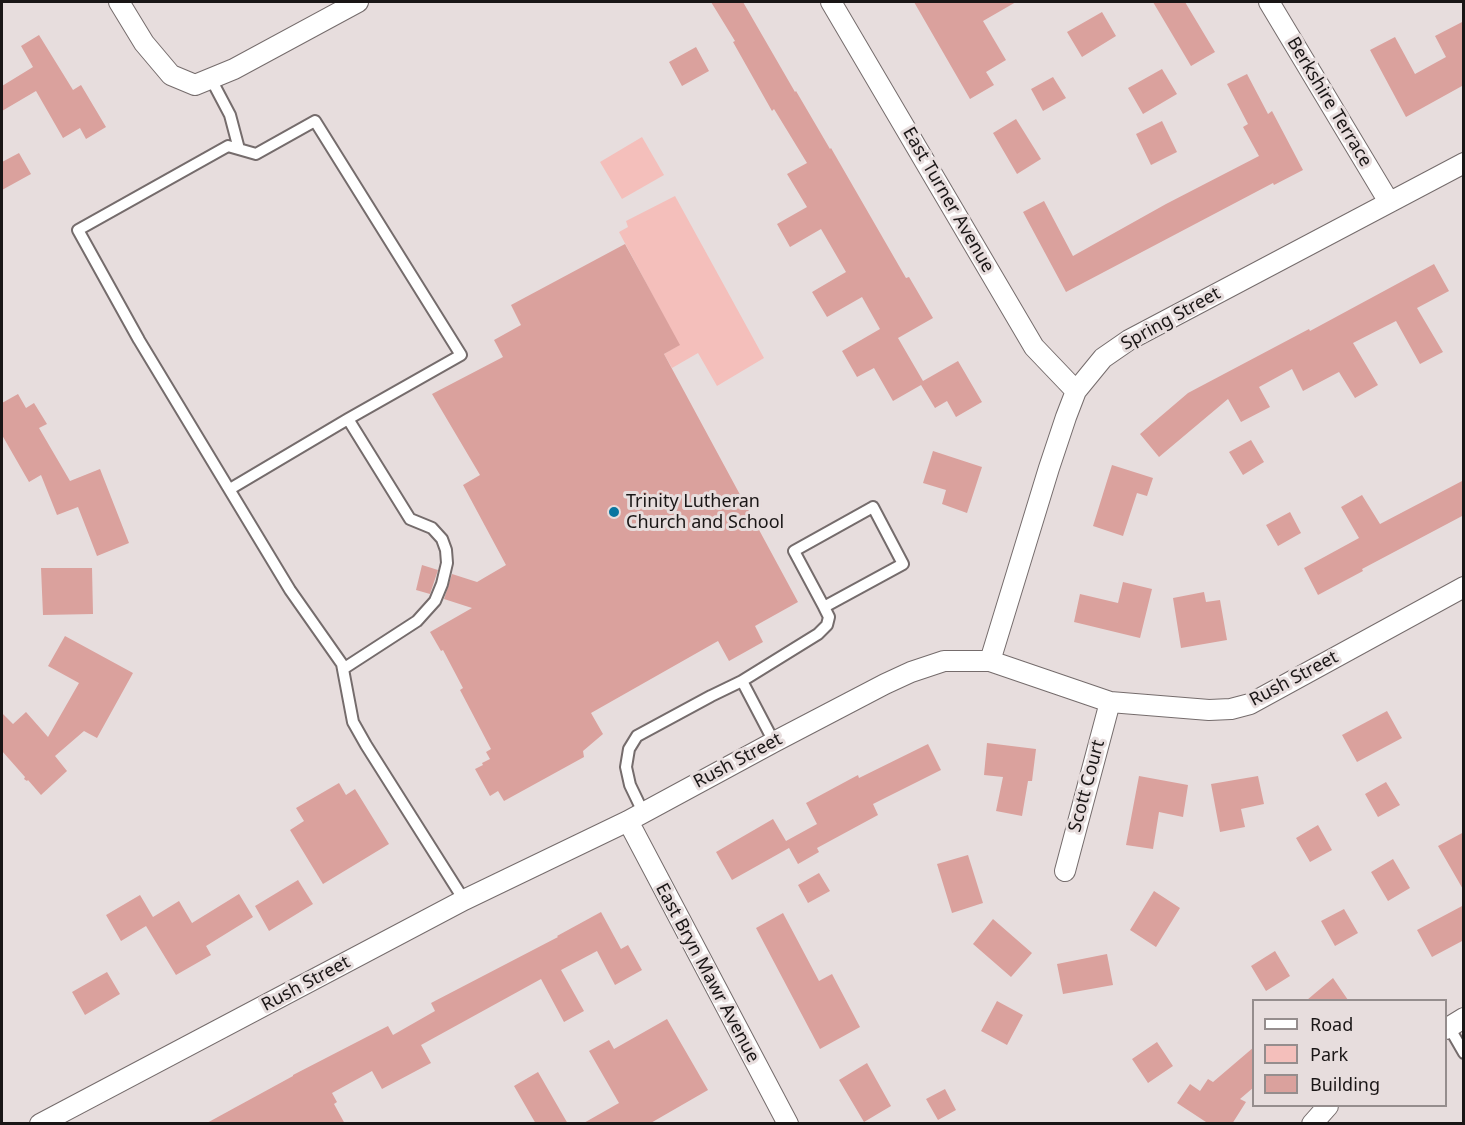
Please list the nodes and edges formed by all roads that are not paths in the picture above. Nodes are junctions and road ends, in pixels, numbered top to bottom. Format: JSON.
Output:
{"nodes":[{"id":1,"x":118,"y":2,"type":"edge"},
{"id":2,"x":358,"y":2,"type":"edge"},
{"id":3,"x":831,"y":2,"type":"edge"},
{"id":4,"x":1269,"y":2,"type":"edge"},
{"id":5,"x":203,"y":82,"type":"junction"},
{"id":6,"x":239,"y":149,"type":"junction"},
{"id":7,"x":1464,"y":163,"type":"edge"},
{"id":8,"x":1389,"y":202,"type":"junction"},
{"id":9,"x":1076,"y":391,"type":"junction"},
{"id":10,"x":348,"y":419,"type":"junction"},
{"id":11,"x":230,"y":489,"type":"junction"},
{"id":12,"x":1464,"y":587,"type":"edge"},
{"id":13,"x":824,"y":607,"type":"junction"},
{"id":14,"x":990,"y":661,"type":"junction"},
{"id":15,"x":343,"y":669,"type":"junction"},
{"id":16,"x":742,"y":681,"type":"junction"},
{"id":17,"x":1110,"y":702,"type":"junction"},
{"id":18,"x":774,"y":742,"type":"junction"},
{"id":19,"x":635,"y":817,"type":"junction"},
{"id":20,"x":1065,"y":871,"type":"dead end"},
{"id":21,"x":464,"y":900,"type":"junction"},
{"id":22,"x":1453,"y":1025,"type":"edge"},
{"id":23,"x":1464,"y":1053,"type":"edge"},
{"id":24,"x":1327,"y":1107,"type":"edge"},
{"id":25,"x":781,"y":1122,"type":"edge"},
{"id":26,"x":40,"y":1124,"type":"edge"},
{"id":27,"x":1312,"y":1124,"type":"edge"}],
"edges":[{"from":1,"to":5,"type":"street"},
{"from":2,"to":5,"type":"street"},
{"from":3,"to":9,"type":"street","name":"East Turner Avenue"},
{"from":4,"to":8,"type":"street","name":"Berkshire Terrace"},
{"from":5,"to":6,"type":"lane"},
{"from":6,"to":10,"type":"lane"},
{"from":6,"to":11,"type":"lane"},
{"from":7,"to":8,"type":"street","name":"Spring Street"},
{"from":8,"to":9,"type":"street","name":"Spring Street"},
{"from":9,"to":14,"type":"street","name":"Spring Street"},
{"from":10,"to":11,"type":"lane"},
{"from":10,"to":15,"type":"lane"},
{"from":11,"to":15,"type":"lane"},
{"from":12,"to":17,"type":"street","name":"Rush Street"},
{"from":13,"to":13,"type":"lane"},
{"from":13,"to":16,"type":"lane"},
{"from":14,"to":17,"type":"street","name":"Rush Street"},
{"from":14,"to":18,"type":"street","name":"Rush Street"},
{"from":15,"to":21,"type":"lane"},
{"from":16,"to":18,"type":"lane"},
{"from":16,"to":19,"type":"lane"},
{"from":17,"to":20,"type":"street","name":"Scott Court"},
{"from":18,"to":19,"type":"street","name":"Rush Street"},
{"from":19,"to":21,"type":"street","name":"Rush Street"},
{"from":19,"to":25,"type":"street","name":"East Bryn Mawr Avenue"},
{"from":21,"to":26,"type":"street","name":"Rush Street"},
{"from":22,"to":23,"type":"lane"},
{"from":24,"to":27,"type":"street"}]}
